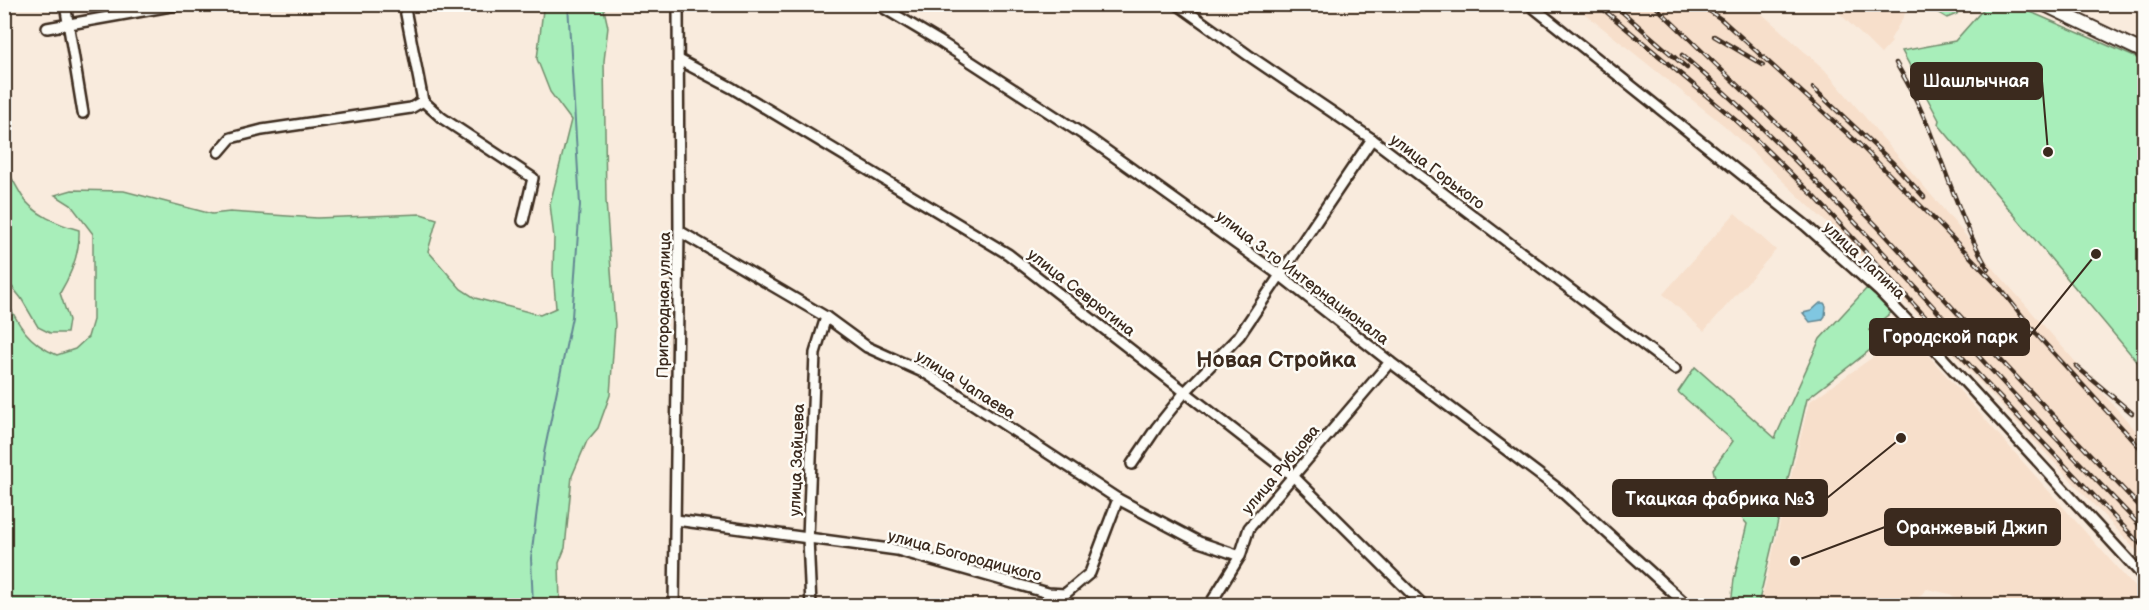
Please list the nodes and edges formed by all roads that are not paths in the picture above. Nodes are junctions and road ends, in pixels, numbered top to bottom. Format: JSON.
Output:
{"nodes":[{"id":1,"x":65,"y":4,"type":"edge"},
{"id":2,"x":183,"y":4,"type":"edge"},
{"id":3,"x":404,"y":4,"type":"edge"},
{"id":4,"x":678,"y":4,"type":"edge"},
{"id":5,"x":877,"y":4,"type":"edge"},
{"id":6,"x":1177,"y":4,"type":"edge"},
{"id":7,"x":1529,"y":4,"type":"edge"},
{"id":8,"x":2043,"y":4,"type":"edge"},
{"id":9,"x":68,"y":24,"type":"junction"},
{"id":10,"x":47,"y":28,"type":"dead end"},
{"id":11,"x":2145,"y":52,"type":"edge"},
{"id":12,"x":679,"y":60,"type":"junction"},
{"id":13,"x":423,"y":101,"type":"junction"},
{"id":14,"x":83,"y":113,"type":"dead end"},
{"id":15,"x":1372,"y":140,"type":"junction"},
{"id":16,"x":219,"y":152,"type":"dead end"},
{"id":17,"x":523,"y":221,"type":"dead end"},
{"id":18,"x":679,"y":231,"type":"junction"},
{"id":19,"x":1281,"y":276,"type":"junction"},
{"id":20,"x":826,"y":316,"type":"junction"},
{"id":21,"x":1390,"y":362,"type":"junction"},
{"id":22,"x":1675,"y":369,"type":"dead end"},
{"id":23,"x":1185,"y":392,"type":"junction"},
{"id":24,"x":1132,"y":464,"type":"dead end"},
{"id":25,"x":1293,"y":476,"type":"junction"},
{"id":26,"x":1118,"y":499,"type":"junction"},
{"id":27,"x":676,"y":520,"type":"junction"},
{"id":28,"x":808,"y":538,"type":"junction"},
{"id":29,"x":1240,"y":556,"type":"junction"},
{"id":30,"x":2145,"y":577,"type":"edge"},
{"id":31,"x":674,"y":606,"type":"edge"},
{"id":32,"x":811,"y":606,"type":"edge"},
{"id":33,"x":1209,"y":606,"type":"edge"},
{"id":34,"x":1424,"y":606,"type":"edge"},
{"id":35,"x":1688,"y":606,"type":"edge"}],
"edges":[{"from":1,"to":9,"type":"street"},
{"from":2,"to":9,"type":"street"},
{"from":3,"to":13,"type":"street"},
{"from":4,"to":12,"type":"street","name":"Пригородная улица"},
{"from":5,"to":19,"type":"street","name":"улица 3-го Интернационала"},
{"from":6,"to":15,"type":"street","name":"улица Горького"},
{"from":7,"to":30,"type":"street","name":"улица Лапина"},
{"from":8,"to":11,"type":"main road"},
{"from":9,"to":10,"type":"street"},
{"from":9,"to":14,"type":"street"},
{"from":12,"to":18,"type":"street","name":"Пригородная улица"},
{"from":12,"to":23,"type":"street","name":"улица Севрюгина"},
{"from":13,"to":16,"type":"street"},
{"from":13,"to":17,"type":"street"},
{"from":15,"to":19,"type":"street"},
{"from":15,"to":22,"type":"street","name":"улица Горького"},
{"from":18,"to":20,"type":"street","name":"улица Чапаева"},
{"from":18,"to":27,"type":"street","name":"Пригородная улица"},
{"from":19,"to":21,"type":"street","name":"улица 3-го Интернационала"},
{"from":19,"to":23,"type":"street"},
{"from":20,"to":26,"type":"street","name":"улица Чапаева"},
{"from":20,"to":28,"type":"street","name":"улица Зайцева"},
{"from":21,"to":25,"type":"street","name":"улица Рубцова"},
{"from":21,"to":35,"type":"street","name":"улица 3-го Интернационала"},
{"from":23,"to":24,"type":"street"},
{"from":23,"to":25,"type":"street","name":"улица Севрюгина"},
{"from":25,"to":29,"type":"street","name":"улица Рубцова"},
{"from":25,"to":34,"type":"street","name":"улица Севрюгина"},
{"from":26,"to":28,"type":"street","name":"улица Богородицкого"},
{"from":26,"to":29,"type":"street","name":"улица Чапаева"},
{"from":27,"to":28,"type":"street","name":"улица Богородицкого"},
{"from":27,"to":31,"type":"street","name":"Пригородная улица"},
{"from":28,"to":32,"type":"street","name":"улица Зайцева"},
{"from":29,"to":33,"type":"street","name":"улица Рубцова"}]}
